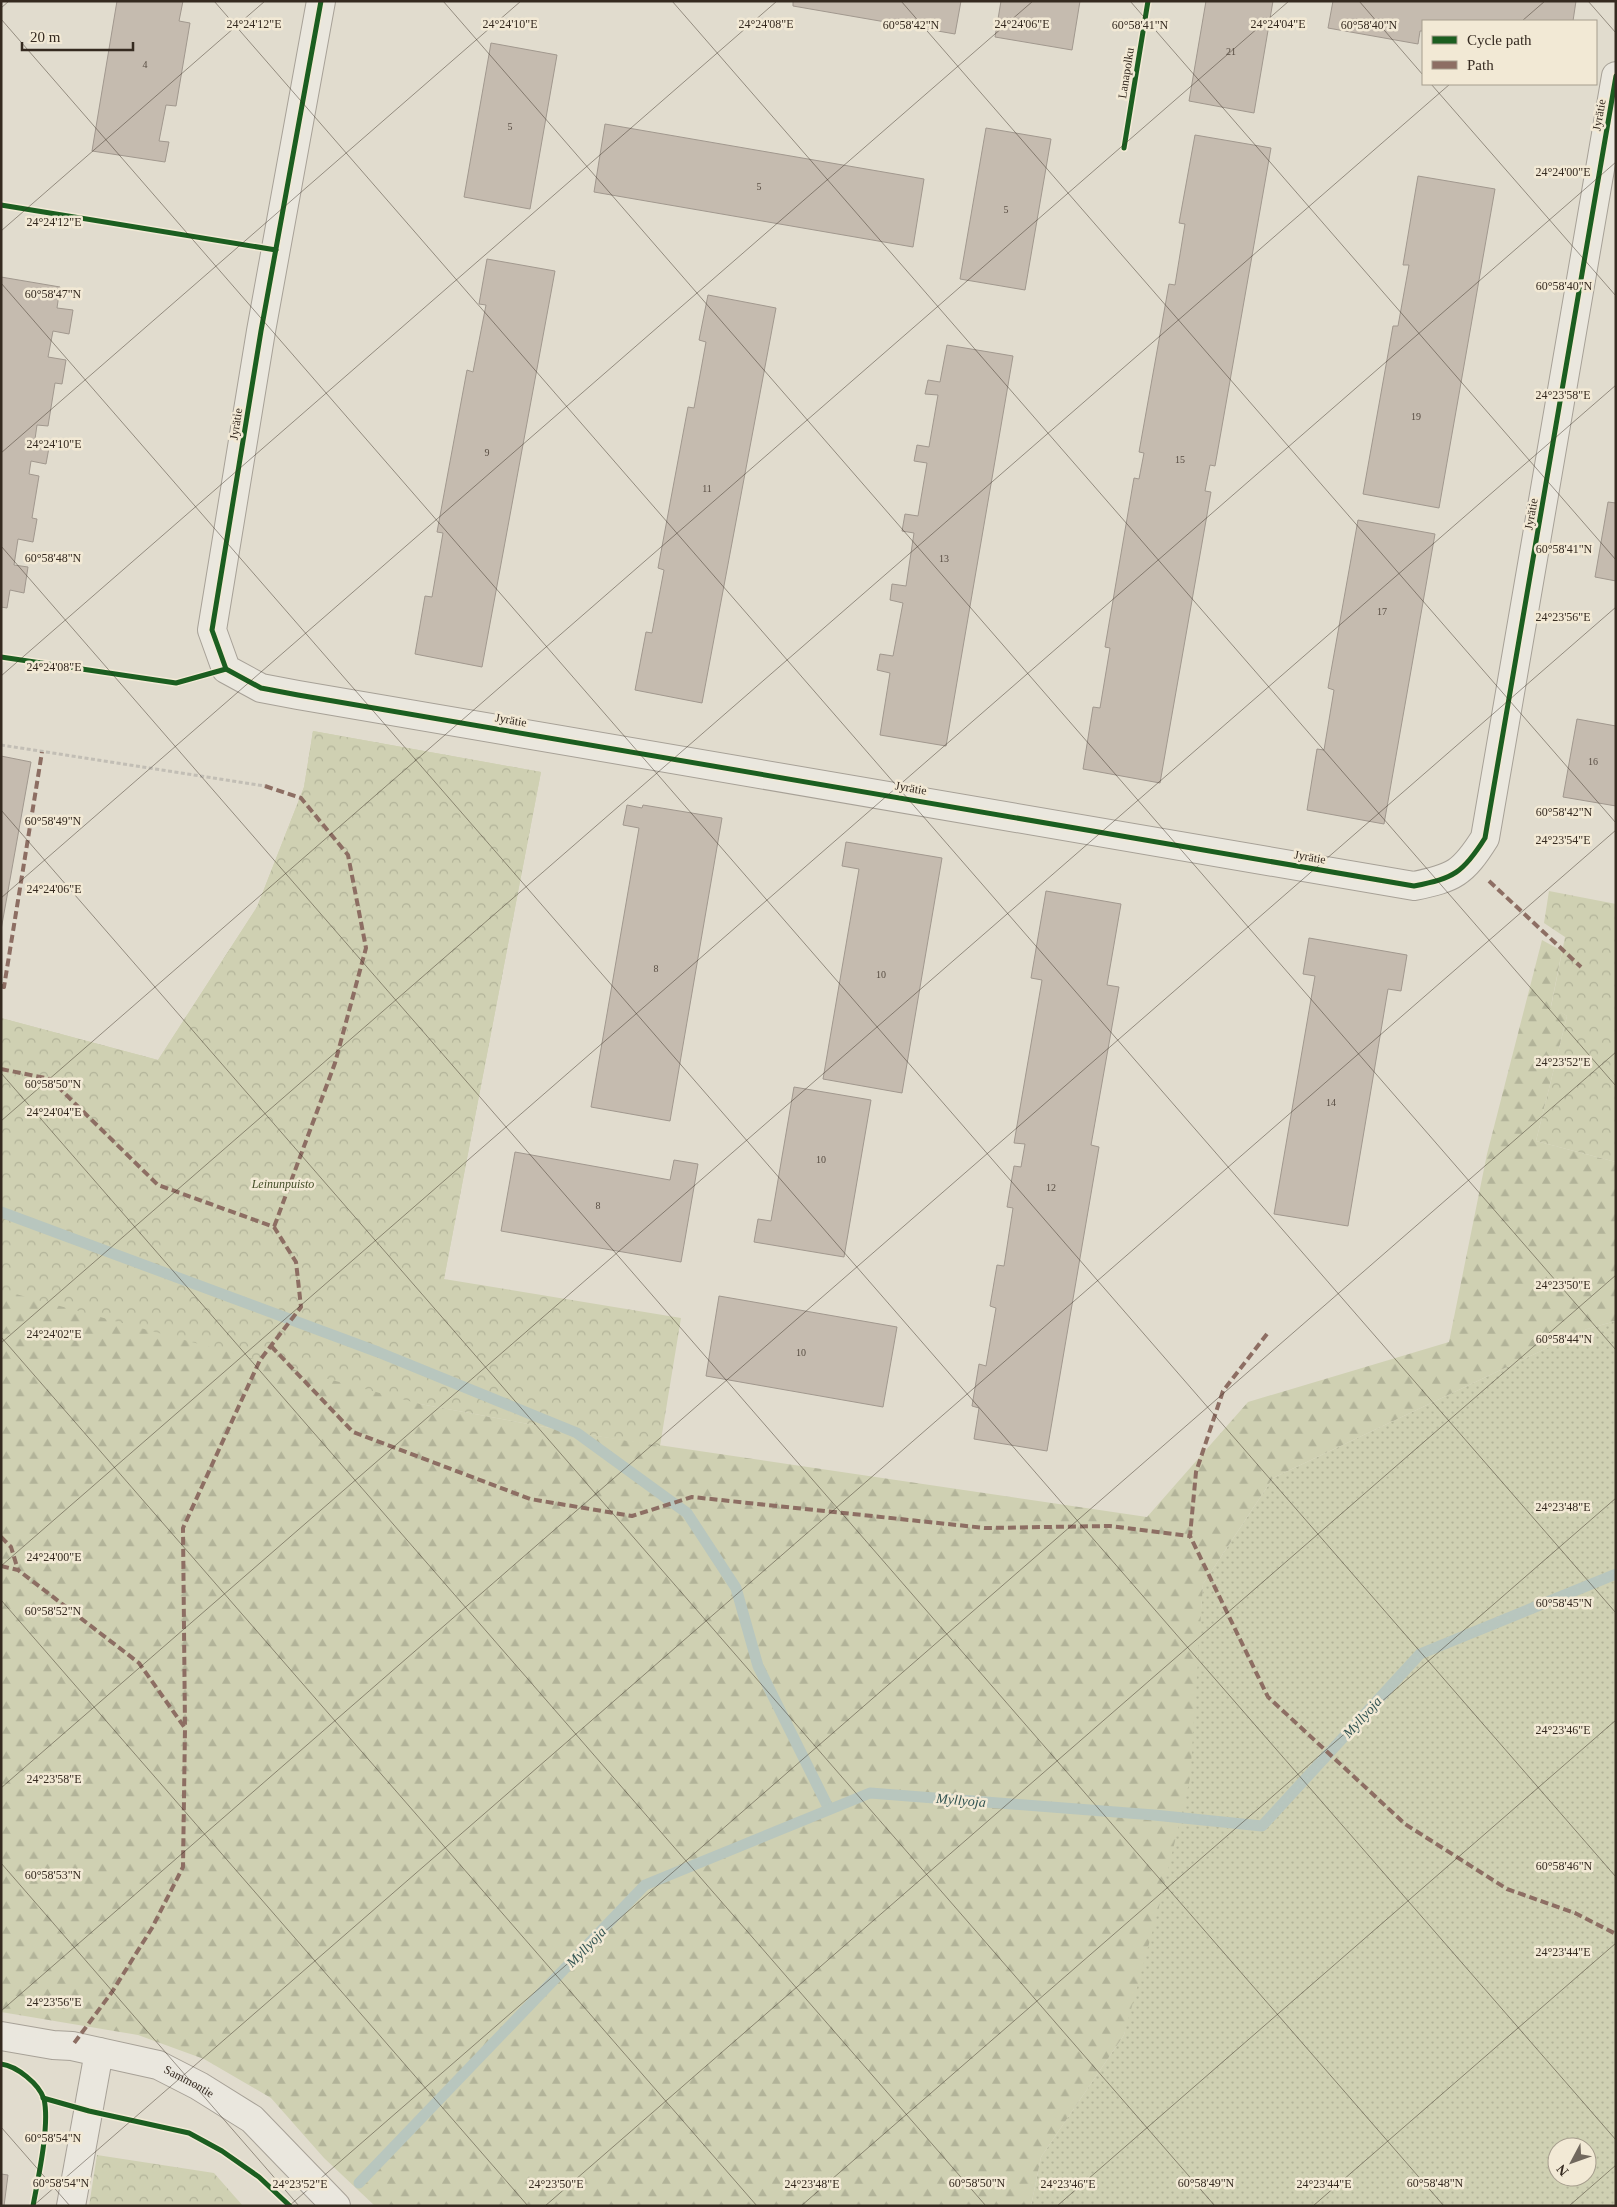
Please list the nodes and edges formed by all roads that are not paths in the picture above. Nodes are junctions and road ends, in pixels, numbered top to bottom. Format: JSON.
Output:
{"nodes":[{"id":1,"x":321,"y":1,"type":"edge"},
{"id":2,"x":1616,"y":76,"type":"edge"},
{"id":3,"x":1,"y":2036,"type":"edge"},
{"id":4,"x":99,"y":2052,"type":"junction"},
{"id":5,"x":72,"y":2206,"type":"edge"},
{"id":6,"x":336,"y":2206,"type":"edge"}],
"edges":[{"from":1,"to":2,"type":"street","name":"Jyrätie"},
{"from":3,"to":4,"type":"street","name":"Sammontie"},
{"from":4,"to":5,"type":"street"},
{"from":4,"to":6,"type":"street","name":"Sammontie"}]}
